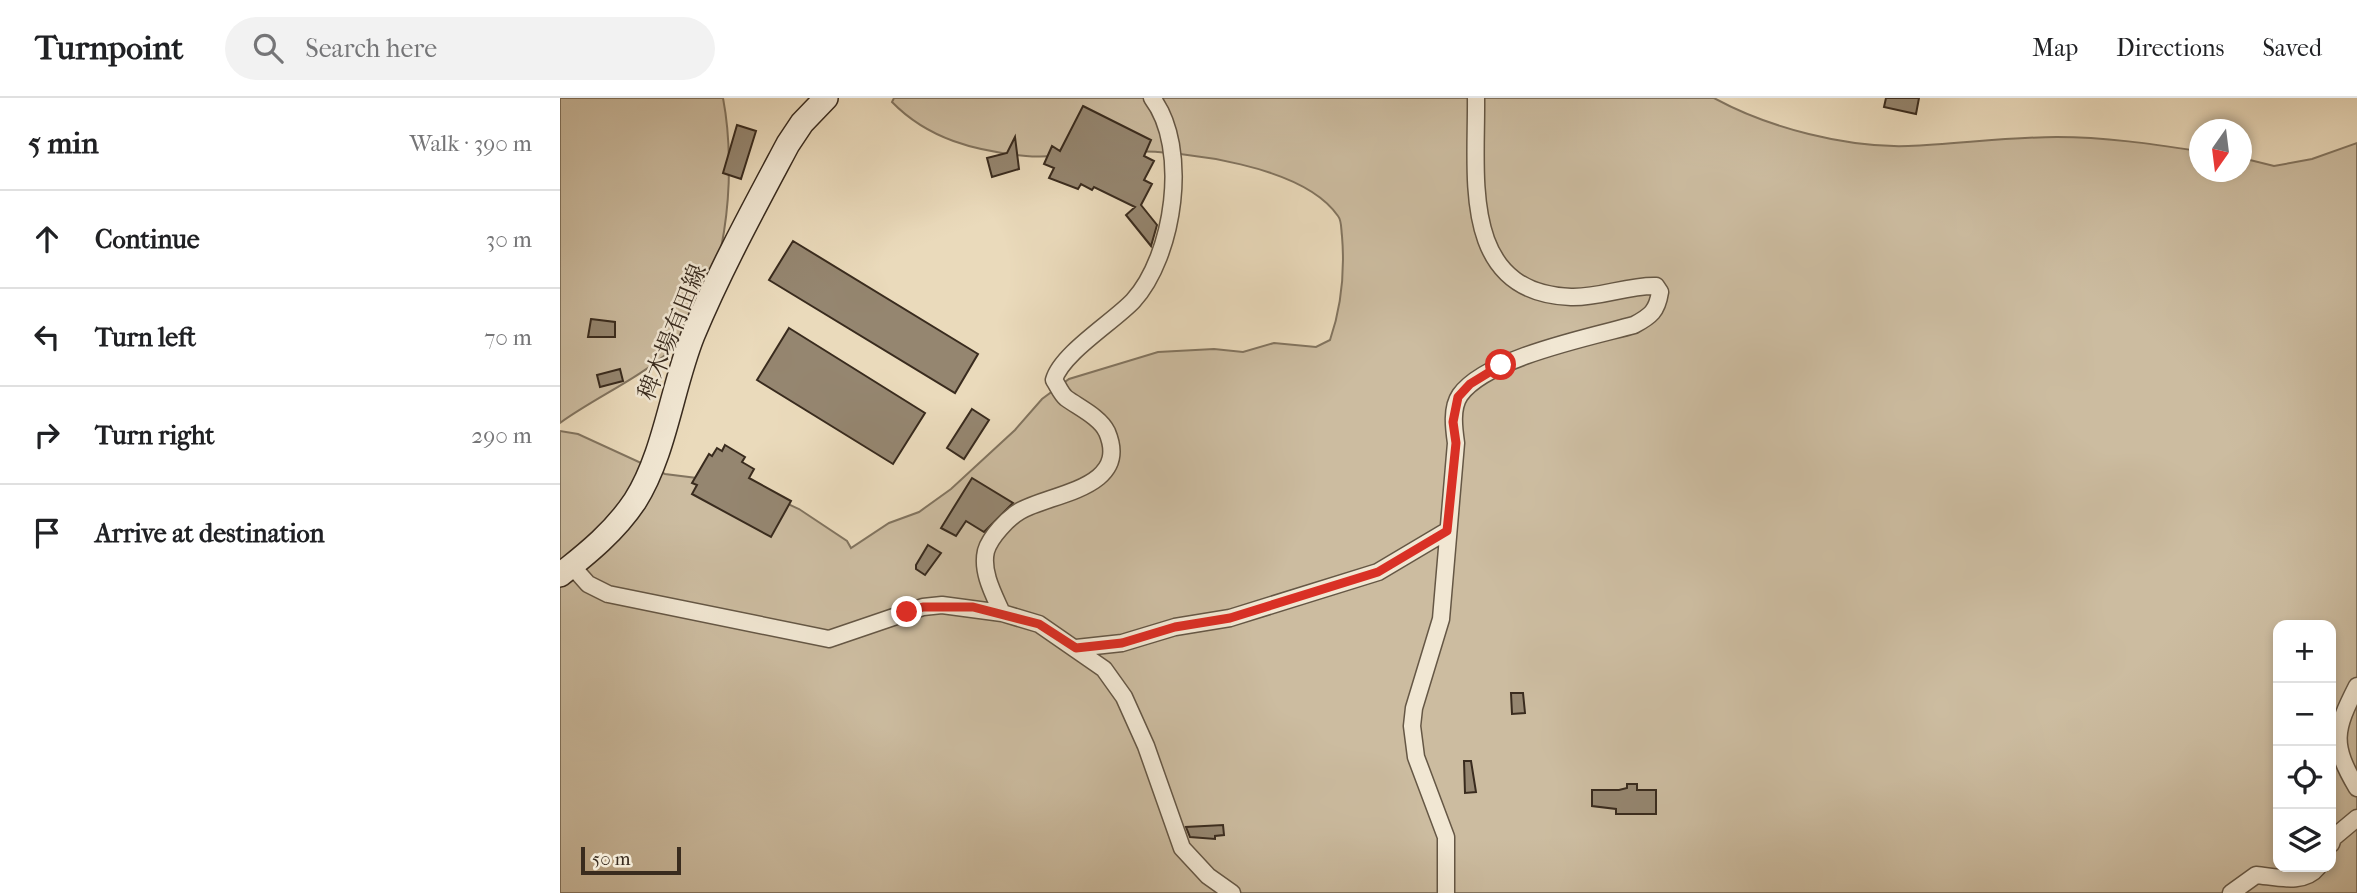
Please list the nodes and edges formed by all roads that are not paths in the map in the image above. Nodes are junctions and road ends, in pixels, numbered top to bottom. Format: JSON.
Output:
{"nodes":[{"id":1,"x":826,"y":98,"type":"edge"},
{"id":2,"x":1152,"y":98,"type":"edge"},
{"id":3,"x":1476,"y":98,"type":"edge"},
{"id":4,"x":1447,"y":531,"type":"junction"},
{"id":5,"x":566,"y":571,"type":"edge"},
{"id":6,"x":1002,"y":612,"type":"junction"},
{"id":7,"x":1076,"y":648,"type":"junction"},
{"id":8,"x":2357,"y":686,"type":"edge"},
{"id":9,"x":2341,"y":725,"type":"junction"},
{"id":10,"x":2357,"y":732,"type":"edge"},
{"id":11,"x":2357,"y":788,"type":"edge"},
{"id":12,"x":2357,"y":818,"type":"edge"},
{"id":13,"x":2336,"y":836,"type":"edge"},
{"id":14,"x":2314,"y":872,"type":"edge"},
{"id":15,"x":1232,"y":893,"type":"edge"},
{"id":16,"x":1446,"y":893,"type":"edge"},
{"id":17,"x":2231,"y":893,"type":"edge"}],
"edges":[{"from":1,"to":5,"type":"main road","name":"稗木場有田線"},
{"from":2,"to":6,"type":"street"},
{"from":3,"to":4,"type":"street"},
{"from":4,"to":7,"type":"street"},
{"from":4,"to":16,"type":"street"},
{"from":5,"to":6,"type":"street"},
{"from":6,"to":7,"type":"street"},
{"from":7,"to":15,"type":"street"},
{"from":8,"to":9,"type":"street"},
{"from":9,"to":10,"type":"street"},
{"from":9,"to":11,"type":"street"},
{"from":12,"to":13,"type":"street"},
{"from":14,"to":17,"type":"street"}]}
